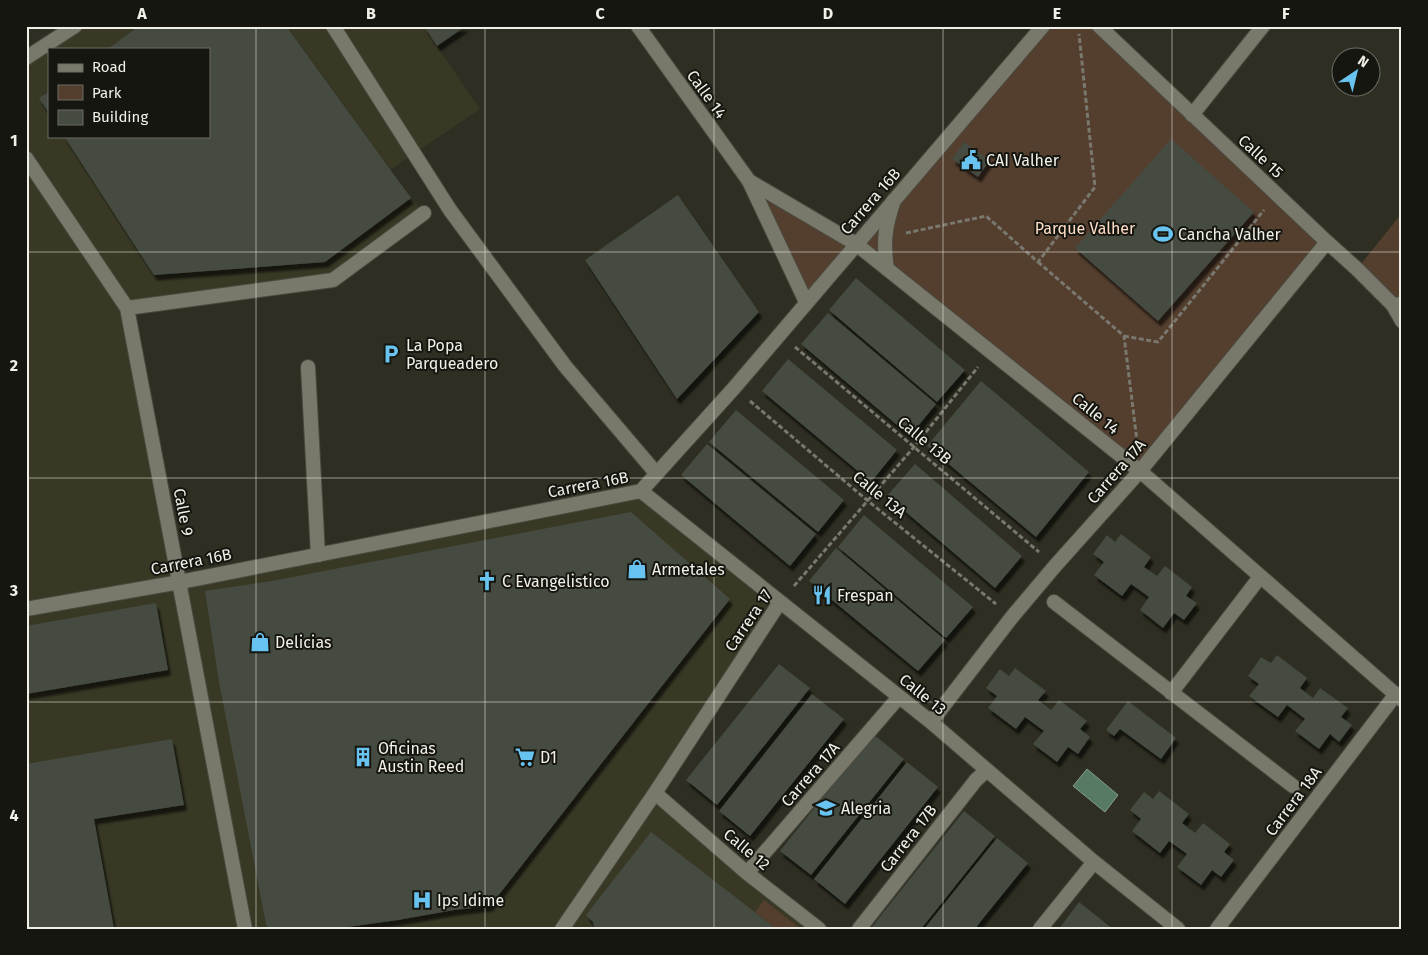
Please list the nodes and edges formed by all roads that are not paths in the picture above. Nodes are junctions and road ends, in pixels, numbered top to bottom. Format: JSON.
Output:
{"nodes":[{"id":1,"x":75,"y":26,"type":"edge"},
{"id":2,"x":333,"y":26,"type":"edge"},
{"id":3,"x":638,"y":26,"type":"edge"},
{"id":4,"x":1043,"y":26,"type":"edge"},
{"id":5,"x":1099,"y":26,"type":"edge"},
{"id":6,"x":1263,"y":26,"type":"edge"},
{"id":7,"x":26,"y":58,"type":"edge"},
{"id":8,"x":1192,"y":114,"type":"junction"},
{"id":9,"x":26,"y":158,"type":"edge"},
{"id":10,"x":748,"y":181,"type":"junction"},
{"id":11,"x":894,"y":200,"type":"junction"},
{"id":12,"x":424,"y":213,"type":"dead end"},
{"id":13,"x":1327,"y":242,"type":"junction"},
{"id":14,"x":856,"y":244,"type":"junction"},
{"id":15,"x":887,"y":269,"type":"junction"},
{"id":16,"x":806,"y":302,"type":"junction"},
{"id":17,"x":1398,"y":304,"type":"edge"},
{"id":18,"x":127,"y":308,"type":"junction"},
{"id":19,"x":1402,"y":322,"type":"edge"},
{"id":20,"x":308,"y":367,"type":"dead end"},
{"id":21,"x":1140,"y":471,"type":"junction"},
{"id":22,"x":656,"y":474,"type":"junction"},
{"id":23,"x":641,"y":492,"type":"junction"},
{"id":24,"x":318,"y":555,"type":"junction"},
{"id":25,"x":1260,"y":577,"type":"junction"},
{"id":26,"x":180,"y":582,"type":"junction"},
{"id":27,"x":780,"y":602,"type":"junction"},
{"id":28,"x":1054,"y":602,"type":"dead end"},
{"id":29,"x":26,"y":609,"type":"edge"},
{"id":30,"x":1171,"y":693,"type":"junction"},
{"id":31,"x":898,"y":697,"type":"junction"},
{"id":32,"x":1399,"y":697,"type":"edge"},
{"id":33,"x":930,"y":722,"type":"junction"},
{"id":34,"x":987,"y":770,"type":"junction"},
{"id":35,"x":1293,"y":786,"type":"dead end"},
{"id":36,"x":655,"y":793,"type":"junction"},
{"id":37,"x":1094,"y":862,"type":"junction"},
{"id":38,"x":747,"y":873,"type":"junction"},
{"id":39,"x":245,"y":929,"type":"edge"},
{"id":40,"x":562,"y":929,"type":"edge"},
{"id":41,"x":818,"y":929,"type":"edge"},
{"id":42,"x":859,"y":929,"type":"edge"},
{"id":43,"x":1040,"y":929,"type":"edge"},
{"id":44,"x":1178,"y":929,"type":"edge"},
{"id":45,"x":1218,"y":929,"type":"edge"}],
"edges":[{"from":1,"to":7,"type":"street"},
{"from":2,"to":22,"type":"street"},
{"from":3,"to":10,"type":"street","name":"Calle 14"},
{"from":4,"to":11,"type":"street","name":"Carrera 16B"},
{"from":5,"to":8,"type":"street","name":"Calle 15"},
{"from":6,"to":8,"type":"street"},
{"from":8,"to":13,"type":"street","name":"Calle 15"},
{"from":9,"to":18,"type":"street","name":"Calle 9"},
{"from":10,"to":14,"type":"street","name":"Calle 14"},
{"from":10,"to":16,"type":"street","name":"Calle 14"},
{"from":11,"to":14,"type":"street","name":"Carrera 16B"},
{"from":11,"to":15,"type":"street"},
{"from":12,"to":18,"type":"street"},
{"from":13,"to":17,"type":"street","name":"Calle 15"},
{"from":13,"to":21,"type":"street","name":"Carrera 17A"},
{"from":14,"to":15,"type":"street","name":"Calle 14"},
{"from":14,"to":16,"type":"street","name":"Carrera 16B"},
{"from":15,"to":21,"type":"street","name":"Calle 14"},
{"from":16,"to":22,"type":"street","name":"Carrera 16B"},
{"from":17,"to":19,"type":"street"},
{"from":18,"to":26,"type":"street","name":"Calle 9"},
{"from":20,"to":24,"type":"street"},
{"from":21,"to":25,"type":"street","name":"Calle 14"},
{"from":21,"to":33,"type":"street","name":"Carrera 17A"},
{"from":22,"to":23,"type":"street","name":"Carrera 16B"},
{"from":23,"to":24,"type":"street","name":"Carrera 16B"},
{"from":23,"to":27,"type":"street","name":"Calle 13"},
{"from":24,"to":26,"type":"street","name":"Carrera 16B"},
{"from":25,"to":30,"type":"street"},
{"from":25,"to":32,"type":"street","name":"Calle 14"},
{"from":26,"to":29,"type":"street","name":"Carrera 16B"},
{"from":26,"to":39,"type":"street","name":"Calle 9"},
{"from":27,"to":31,"type":"street","name":"Calle 13"},
{"from":27,"to":36,"type":"street","name":"Carrera 17"},
{"from":28,"to":30,"type":"street"},
{"from":30,"to":35,"type":"street"},
{"from":31,"to":33,"type":"street","name":"Calle 13"},
{"from":31,"to":38,"type":"street","name":"Carrera 17A"},
{"from":32,"to":45,"type":"street","name":"Carrera 18A"},
{"from":33,"to":34,"type":"street","name":"Calle 13"},
{"from":34,"to":37,"type":"street","name":"Calle 13"},
{"from":34,"to":42,"type":"street","name":"Carrera 17B"},
{"from":36,"to":38,"type":"street","name":"Calle 12"},
{"from":36,"to":40,"type":"street","name":"Carrera 17"},
{"from":37,"to":43,"type":"street"},
{"from":37,"to":44,"type":"street","name":"Calle 13"},
{"from":38,"to":41,"type":"street","name":"Calle 12"}]}
